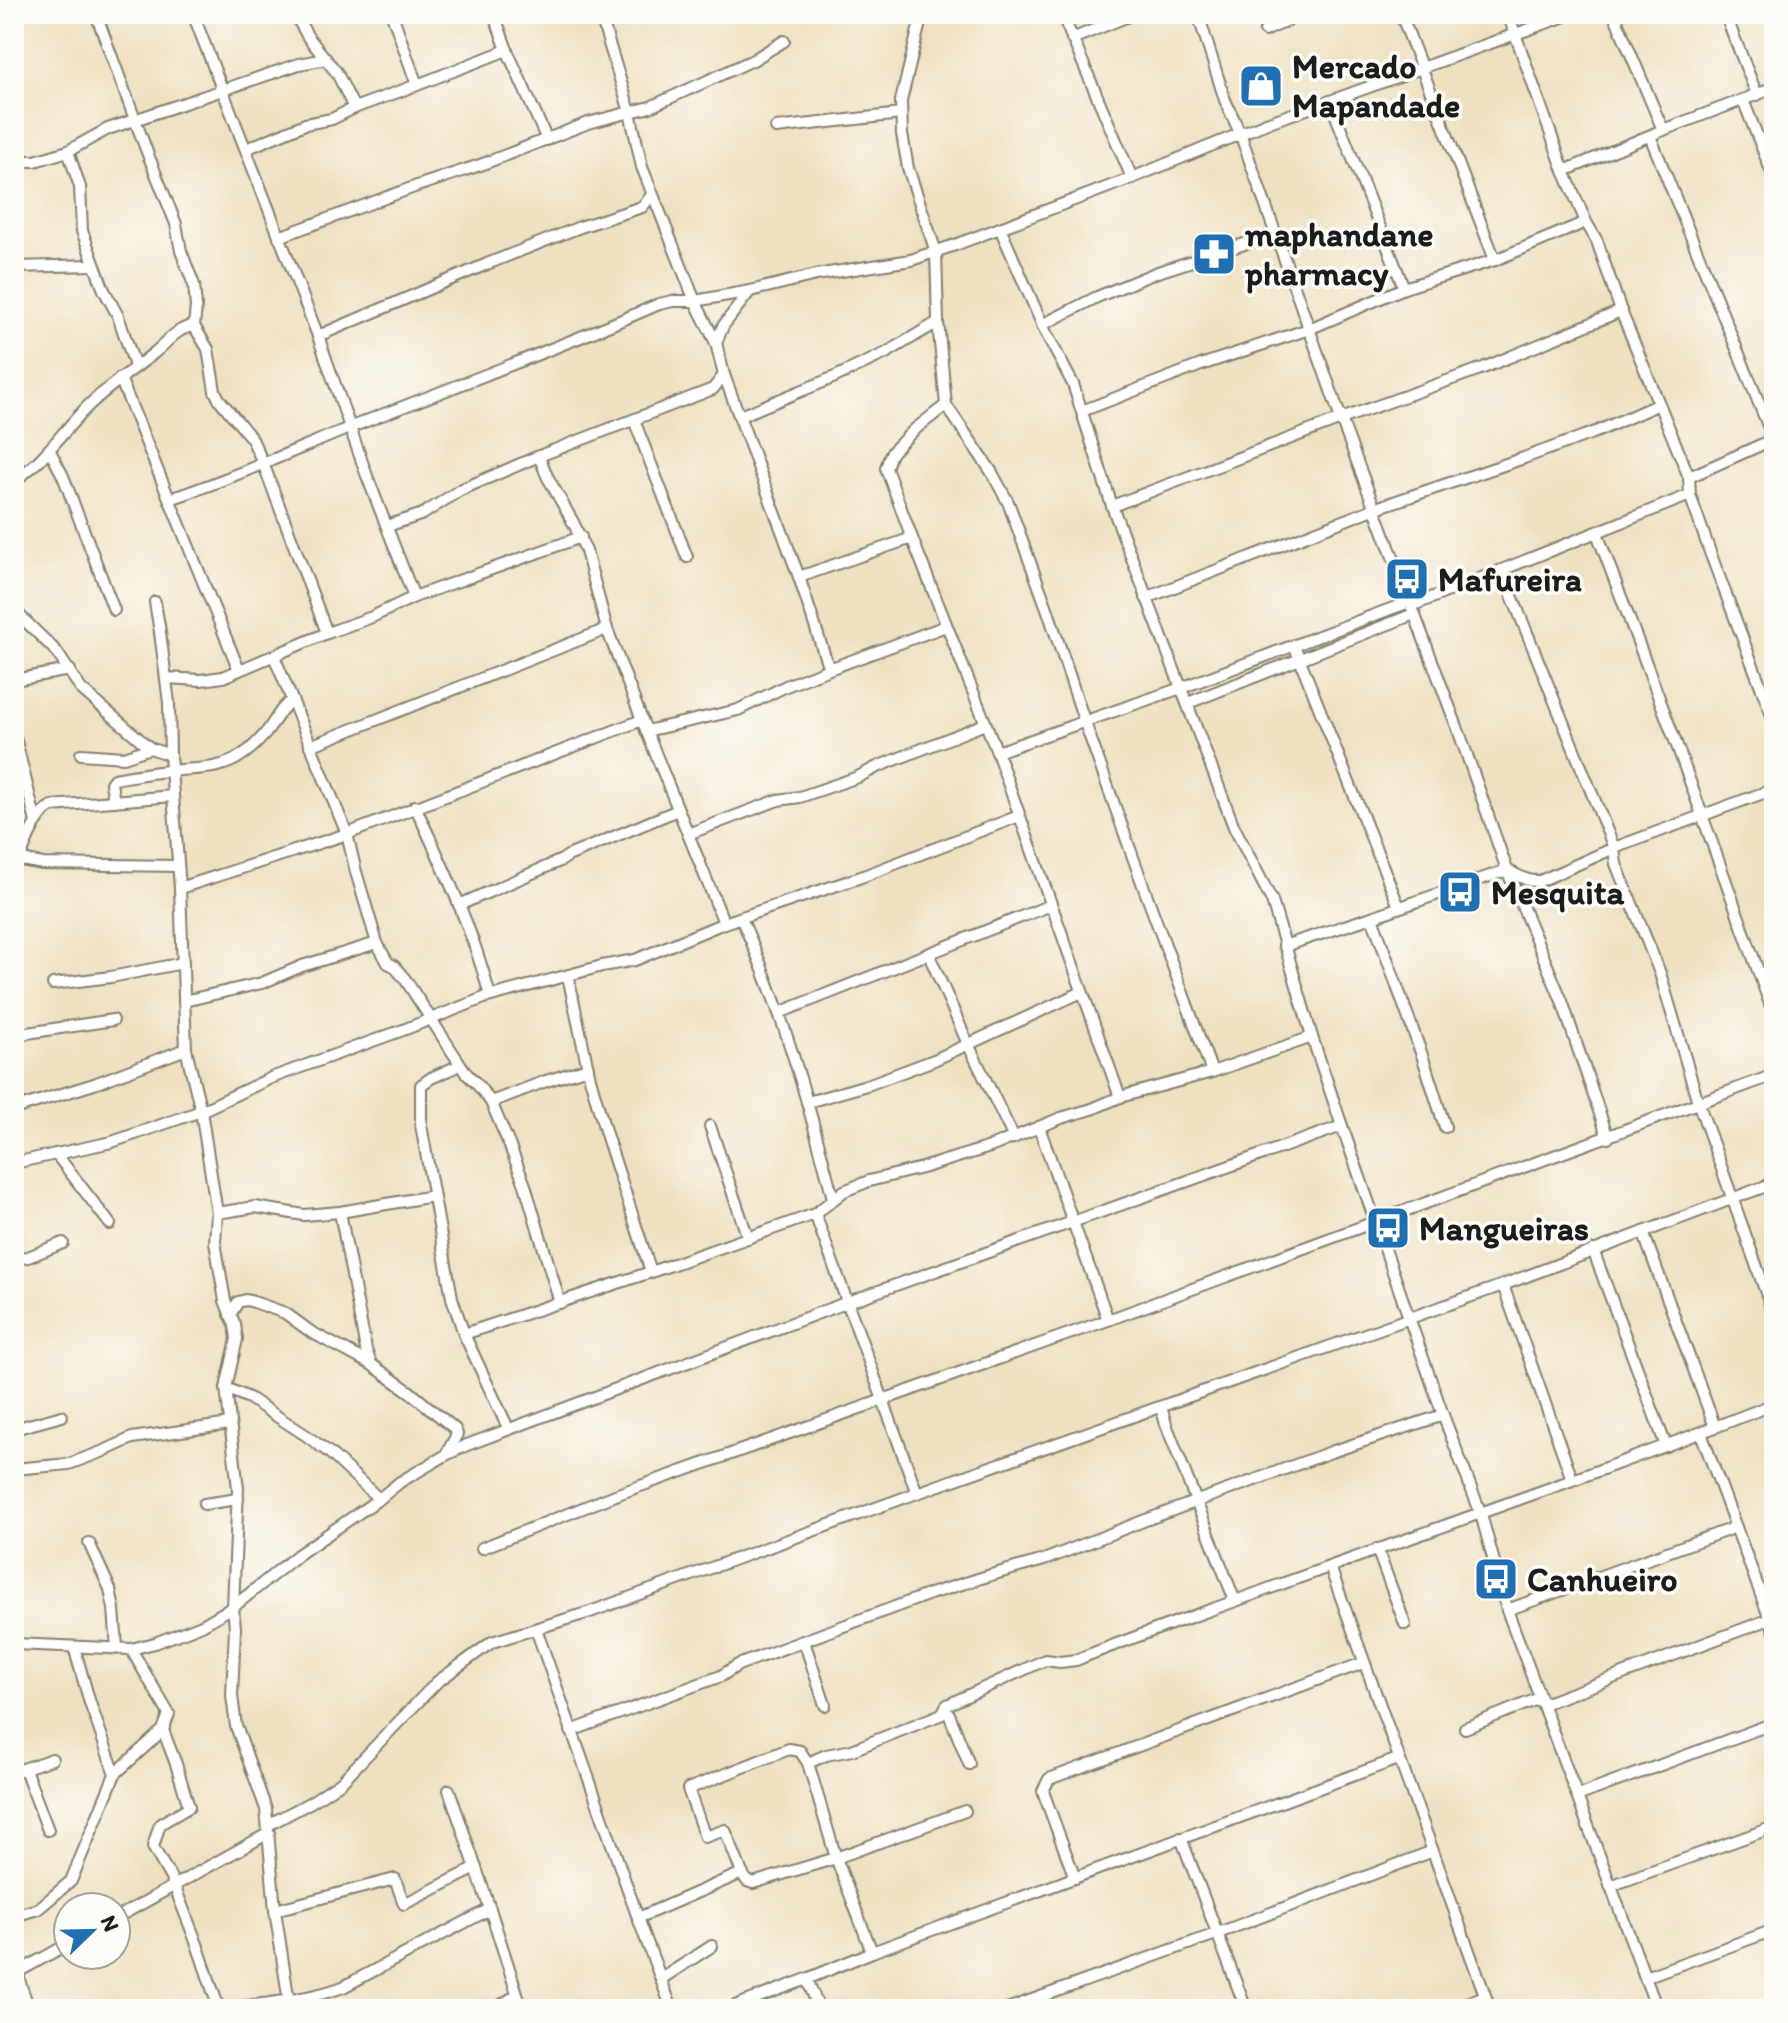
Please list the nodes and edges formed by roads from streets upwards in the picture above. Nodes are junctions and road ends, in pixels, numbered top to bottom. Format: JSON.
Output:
{"nodes":[{"id":1,"x":96,"y":14,"type":"edge"},
{"id":2,"x":193,"y":14,"type":"edge"},
{"id":3,"x":295,"y":14,"type":"edge"},
{"id":4,"x":392,"y":14,"type":"edge"},
{"id":5,"x":494,"y":14,"type":"edge"},
{"id":6,"x":600,"y":14,"type":"edge"},
{"id":7,"x":922,"y":14,"type":"edge"},
{"id":8,"x":1062,"y":14,"type":"edge"},
{"id":9,"x":1133,"y":14,"type":"edge"},
{"id":10,"x":1198,"y":14,"type":"edge"},
{"id":11,"x":1302,"y":14,"type":"edge"},
{"id":12,"x":1401,"y":14,"type":"edge"},
{"id":13,"x":1508,"y":14,"type":"edge"},
{"id":14,"x":1571,"y":14,"type":"edge"},
{"id":15,"x":1614,"y":14,"type":"edge"},
{"id":16,"x":1725,"y":14,"type":"edge"},
{"id":17,"x":1265,"y":31,"type":"dead end"},
{"id":18,"x":1515,"y":35,"type":"junction"},
{"id":19,"x":1072,"y":39,"type":"junction"},
{"id":20,"x":784,"y":41,"type":"dead end"},
{"id":21,"x":507,"y":50,"type":"junction"},
{"id":22,"x":326,"y":59,"type":"junction"},
{"id":23,"x":1422,"y":67,"type":"junction"},
{"id":24,"x":417,"y":85,"type":"junction"},
{"id":25,"x":1774,"y":88,"type":"edge"},
{"id":26,"x":222,"y":91,"type":"junction"},
{"id":27,"x":1757,"y":95,"type":"junction"},
{"id":28,"x":1743,"y":100,"type":"junction"},
{"id":29,"x":1330,"y":101,"type":"junction"},
{"id":30,"x":354,"y":108,"type":"junction"},
{"id":31,"x":630,"y":112,"type":"junction"},
{"id":32,"x":901,"y":114,"type":"junction"},
{"id":33,"x":613,"y":116,"type":"junction"},
{"id":34,"x":135,"y":121,"type":"junction"},
{"id":35,"x":776,"y":128,"type":"dead end"},
{"id":36,"x":1663,"y":130,"type":"junction"},
{"id":37,"x":1240,"y":133,"type":"junction"},
{"id":38,"x":1650,"y":136,"type":"junction"},
{"id":39,"x":636,"y":137,"type":"junction"},
{"id":40,"x":547,"y":140,"type":"junction"},
{"id":41,"x":246,"y":149,"type":"junction"},
{"id":42,"x":68,"y":151,"type":"junction"},
{"id":43,"x":14,"y":161,"type":"edge"},
{"id":44,"x":1564,"y":171,"type":"junction"},
{"id":45,"x":1132,"y":178,"type":"junction"},
{"id":46,"x":1774,"y":178,"type":"edge"},
{"id":47,"x":652,"y":195,"type":"junction"},
{"id":48,"x":642,"y":207,"type":"junction"},
{"id":49,"x":660,"y":211,"type":"junction"},
{"id":50,"x":1586,"y":222,"type":"junction"},
{"id":51,"x":1000,"y":228,"type":"junction"},
{"id":52,"x":1275,"y":234,"type":"junction"},
{"id":53,"x":279,"y":237,"type":"junction"},
{"id":54,"x":936,"y":252,"type":"junction"},
{"id":55,"x":1495,"y":260,"type":"junction"},
{"id":56,"x":94,"y":265,"type":"junction"},
{"id":57,"x":14,"y":267,"type":"edge"},
{"id":58,"x":1404,"y":288,"type":"junction"},
{"id":59,"x":750,"y":291,"type":"junction"},
{"id":60,"x":695,"y":301,"type":"junction"},
{"id":61,"x":1621,"y":311,"type":"junction"},
{"id":62,"x":938,"y":322,"type":"junction"},
{"id":63,"x":1042,"y":325,"type":"junction"},
{"id":64,"x":194,"y":326,"type":"junction"},
{"id":65,"x":1309,"y":329,"type":"junction"},
{"id":66,"x":318,"y":336,"type":"junction"},
{"id":67,"x":716,"y":343,"type":"junction"},
{"id":68,"x":135,"y":366,"type":"junction"},
{"id":69,"x":724,"y":375,"type":"junction"},
{"id":70,"x":120,"y":378,"type":"junction"},
{"id":71,"x":713,"y":389,"type":"junction"},
{"id":72,"x":734,"y":398,"type":"junction"},
{"id":73,"x":1659,"y":404,"type":"junction"},
{"id":74,"x":946,"y":405,"type":"junction"},
{"id":75,"x":1082,"y":411,"type":"junction"},
{"id":76,"x":740,"y":416,"type":"junction"},
{"id":77,"x":1341,"y":419,"type":"junction"},
{"id":78,"x":634,"y":420,"type":"junction"},
{"id":79,"x":351,"y":427,"type":"junction"},
{"id":80,"x":1774,"y":440,"type":"edge"},
{"id":81,"x":50,"y":451,"type":"junction"},
{"id":82,"x":539,"y":456,"type":"junction"},
{"id":83,"x":263,"y":463,"type":"junction"},
{"id":84,"x":1689,"y":477,"type":"junction"},
{"id":85,"x":14,"y":481,"type":"edge"},
{"id":86,"x":1690,"y":495,"type":"junction"},
{"id":87,"x":170,"y":499,"type":"junction"},
{"id":88,"x":1112,"y":506,"type":"junction"},
{"id":89,"x":1376,"y":508,"type":"junction"},
{"id":90,"x":387,"y":526,"type":"junction"},
{"id":91,"x":1597,"y":533,"type":"junction"},
{"id":92,"x":581,"y":537,"type":"junction"},
{"id":93,"x":912,"y":538,"type":"junction"},
{"id":94,"x":687,"y":557,"type":"dead end"},
{"id":95,"x":1502,"y":571,"type":"junction"},
{"id":96,"x":799,"y":577,"type":"junction"},
{"id":97,"x":414,"y":597,"type":"junction"},
{"id":98,"x":1146,"y":598,"type":"junction"},
{"id":99,"x":155,"y":602,"type":"dead end"},
{"id":100,"x":1412,"y":607,"type":"junction"},
{"id":101,"x":14,"y":610,"type":"edge"},
{"id":102,"x":114,"y":610,"type":"dead end"},
{"id":103,"x":946,"y":626,"type":"junction"},
{"id":104,"x":607,"y":629,"type":"junction"},
{"id":105,"x":327,"y":633,"type":"junction"},
{"id":106,"x":1294,"y":645,"type":"junction"},
{"id":107,"x":274,"y":656,"type":"junction"},
{"id":108,"x":1299,"y":659,"type":"junction"},
{"id":109,"x":829,"y":669,"type":"junction"},
{"id":110,"x":70,"y":670,"type":"junction"},
{"id":111,"x":239,"y":670,"type":"junction"},
{"id":112,"x":166,"y":678,"type":"junction"},
{"id":113,"x":14,"y":680,"type":"edge"},
{"id":114,"x":1181,"y":688,"type":"junction"},
{"id":115,"x":292,"y":700,"type":"junction"},
{"id":116,"x":1188,"y":703,"type":"junction"},
{"id":117,"x":642,"y":720,"type":"junction"},
{"id":118,"x":1084,"y":720,"type":"junction"},
{"id":119,"x":1774,"y":721,"type":"edge"},
{"id":120,"x":985,"y":724,"type":"junction"},
{"id":121,"x":646,"y":731,"type":"junction"},
{"id":122,"x":14,"y":733,"type":"edge"},
{"id":123,"x":310,"y":746,"type":"junction"},
{"id":124,"x":150,"y":748,"type":"junction"},
{"id":125,"x":997,"y":752,"type":"junction"},
{"id":126,"x":81,"y":754,"type":"dead end"},
{"id":127,"x":170,"y":755,"type":"junction"},
{"id":128,"x":172,"y":770,"type":"junction"},
{"id":129,"x":1774,"y":789,"type":"edge"},
{"id":130,"x":173,"y":796,"type":"junction"},
{"id":131,"x":114,"y":801,"type":"junction"},
{"id":132,"x":415,"y":806,"type":"junction"},
{"id":133,"x":678,"y":810,"type":"junction"},
{"id":134,"x":1019,"y":816,"type":"junction"},
{"id":135,"x":1703,"y":816,"type":"junction"},
{"id":136,"x":36,"y":822,"type":"junction"},
{"id":137,"x":347,"y":834,"type":"junction"},
{"id":138,"x":688,"y":834,"type":"junction"},
{"id":139,"x":1614,"y":848,"type":"junction"},
{"id":140,"x":16,"y":860,"type":"edge"},
{"id":141,"x":178,"y":866,"type":"junction"},
{"id":142,"x":1507,"y":870,"type":"junction"},
{"id":143,"x":180,"y":888,"type":"junction"},
{"id":144,"x":459,"y":905,"type":"junction"},
{"id":145,"x":1051,"y":905,"type":"junction"},
{"id":146,"x":1399,"y":907,"type":"junction"},
{"id":147,"x":1372,"y":917,"type":"junction"},
{"id":148,"x":741,"y":918,"type":"junction"},
{"id":149,"x":724,"y":923,"type":"junction"},
{"id":150,"x":377,"y":943,"type":"junction"},
{"id":151,"x":1284,"y":946,"type":"junction"},
{"id":152,"x":929,"y":955,"type":"junction"},
{"id":153,"x":183,"y":963,"type":"junction"},
{"id":154,"x":568,"y":976,"type":"junction"},
{"id":155,"x":53,"y":984,"type":"dead end"},
{"id":156,"x":1082,"y":992,"type":"junction"},
{"id":157,"x":490,"y":996,"type":"junction"},
{"id":158,"x":184,"y":1001,"type":"junction"},
{"id":159,"x":779,"y":1013,"type":"junction"},
{"id":160,"x":1774,"y":1015,"type":"edge"},
{"id":161,"x":431,"y":1019,"type":"junction"},
{"id":162,"x":113,"y":1020,"type":"dead end"},
{"id":163,"x":14,"y":1035,"type":"edge"},
{"id":164,"x":1312,"y":1037,"type":"junction"},
{"id":165,"x":968,"y":1044,"type":"junction"},
{"id":166,"x":186,"y":1049,"type":"junction"},
{"id":167,"x":460,"y":1065,"type":"junction"},
{"id":168,"x":588,"y":1068,"type":"junction"},
{"id":169,"x":1212,"y":1072,"type":"junction"},
{"id":170,"x":1774,"y":1075,"type":"edge"},
{"id":171,"x":1120,"y":1097,"type":"junction"},
{"id":172,"x":491,"y":1102,"type":"junction"},
{"id":173,"x":808,"y":1102,"type":"junction"},
{"id":174,"x":1698,"y":1102,"type":"junction"},
{"id":175,"x":14,"y":1109,"type":"edge"},
{"id":176,"x":201,"y":1111,"type":"junction"},
{"id":177,"x":710,"y":1126,"type":"dead end"},
{"id":178,"x":1342,"y":1126,"type":"junction"},
{"id":179,"x":1039,"y":1127,"type":"junction"},
{"id":180,"x":1445,"y":1127,"type":"dead end"},
{"id":181,"x":1014,"y":1138,"type":"junction"},
{"id":182,"x":1608,"y":1138,"type":"junction"},
{"id":183,"x":56,"y":1154,"type":"junction"},
{"id":184,"x":14,"y":1163,"type":"edge"},
{"id":185,"x":1774,"y":1183,"type":"edge"},
{"id":186,"x":433,"y":1196,"type":"junction"},
{"id":187,"x":833,"y":1198,"type":"junction"},
{"id":188,"x":1731,"y":1198,"type":"junction"},
{"id":189,"x":340,"y":1212,"type":"junction"},
{"id":190,"x":217,"y":1213,"type":"junction"},
{"id":191,"x":815,"y":1214,"type":"junction"},
{"id":192,"x":1377,"y":1221,"type":"junction"},
{"id":193,"x":1073,"y":1223,"type":"junction"},
{"id":194,"x":110,"y":1224,"type":"dead end"},
{"id":195,"x":1643,"y":1232,"type":"junction"},
{"id":196,"x":748,"y":1238,"type":"junction"},
{"id":197,"x":63,"y":1243,"type":"dead end"},
{"id":198,"x":1593,"y":1250,"type":"junction"},
{"id":199,"x":14,"y":1258,"type":"edge"},
{"id":200,"x":651,"y":1272,"type":"junction"},
{"id":201,"x":1503,"y":1285,"type":"junction"},
{"id":202,"x":848,"y":1302,"type":"junction"},
{"id":203,"x":560,"y":1303,"type":"junction"},
{"id":204,"x":230,"y":1315,"type":"junction"},
{"id":205,"x":1774,"y":1315,"type":"edge"},
{"id":206,"x":1409,"y":1319,"type":"junction"},
{"id":207,"x":1108,"y":1320,"type":"junction"},
{"id":208,"x":464,"y":1334,"type":"junction"},
{"id":209,"x":371,"y":1364,"type":"junction"},
{"id":210,"x":226,"y":1388,"type":"junction"},
{"id":211,"x":884,"y":1400,"type":"junction"},
{"id":212,"x":1774,"y":1404,"type":"edge"},
{"id":213,"x":1161,"y":1407,"type":"junction"},
{"id":214,"x":1443,"y":1415,"type":"junction"},
{"id":215,"x":62,"y":1416,"type":"dead end"},
{"id":216,"x":230,"y":1424,"type":"junction"},
{"id":217,"x":1715,"y":1427,"type":"junction"},
{"id":218,"x":508,"y":1428,"type":"junction"},
{"id":219,"x":14,"y":1429,"type":"edge"},
{"id":220,"x":1701,"y":1433,"type":"junction"},
{"id":221,"x":1666,"y":1446,"type":"junction"},
{"id":222,"x":446,"y":1455,"type":"junction"},
{"id":223,"x":14,"y":1469,"type":"edge"},
{"id":224,"x":1572,"y":1479,"type":"junction"},
{"id":225,"x":917,"y":1493,"type":"junction"},
{"id":226,"x":238,"y":1499,"type":"junction"},
{"id":227,"x":379,"y":1499,"type":"junction"},
{"id":228,"x":1196,"y":1501,"type":"junction"},
{"id":229,"x":204,"y":1504,"type":"dead end"},
{"id":230,"x":1481,"y":1514,"type":"junction"},
{"id":231,"x":1736,"y":1527,"type":"junction"},
{"id":232,"x":89,"y":1543,"type":"dead end"},
{"id":233,"x":482,"y":1548,"type":"dead end"},
{"id":234,"x":1377,"y":1549,"type":"junction"},
{"id":235,"x":1330,"y":1567,"type":"junction"},
{"id":236,"x":1235,"y":1601,"type":"junction"},
{"id":237,"x":233,"y":1607,"type":"junction"},
{"id":238,"x":1507,"y":1610,"type":"junction"},
{"id":239,"x":1770,"y":1619,"type":"junction"},
{"id":240,"x":1405,"y":1624,"type":"dead end"},
{"id":241,"x":536,"y":1629,"type":"junction"},
{"id":242,"x":1774,"y":1630,"type":"edge"},
{"id":243,"x":804,"y":1641,"type":"junction"},
{"id":244,"x":14,"y":1644,"type":"edge"},
{"id":245,"x":74,"y":1647,"type":"junction"},
{"id":246,"x":117,"y":1648,"type":"junction"},
{"id":247,"x":131,"y":1649,"type":"junction"},
{"id":248,"x":1363,"y":1663,"type":"junction"},
{"id":249,"x":1542,"y":1701,"type":"junction"},
{"id":250,"x":825,"y":1705,"type":"dead end"},
{"id":251,"x":945,"y":1710,"type":"junction"},
{"id":252,"x":1774,"y":1723,"type":"edge"},
{"id":253,"x":1465,"y":1728,"type":"dead end"},
{"id":254,"x":163,"y":1730,"type":"junction"},
{"id":255,"x":571,"y":1731,"type":"junction"},
{"id":256,"x":52,"y":1759,"type":"dead end"},
{"id":257,"x":1398,"y":1759,"type":"junction"},
{"id":258,"x":808,"y":1763,"type":"junction"},
{"id":259,"x":969,"y":1764,"type":"dead end"},
{"id":260,"x":19,"y":1770,"type":"edge"},
{"id":261,"x":115,"y":1774,"type":"junction"},
{"id":262,"x":449,"y":1790,"type":"dead end"},
{"id":263,"x":1577,"y":1796,"type":"junction"},
{"id":264,"x":965,"y":1811,"type":"dead end"},
{"id":265,"x":1774,"y":1827,"type":"edge"},
{"id":266,"x":269,"y":1829,"type":"junction"},
{"id":267,"x":48,"y":1830,"type":"dead end"},
{"id":268,"x":1181,"y":1838,"type":"junction"},
{"id":269,"x":1433,"y":1851,"type":"junction"},
{"id":270,"x":836,"y":1858,"type":"junction"},
{"id":271,"x":476,"y":1868,"type":"junction"},
{"id":272,"x":742,"y":1873,"type":"junction"},
{"id":273,"x":1075,"y":1878,"type":"junction"},
{"id":274,"x":174,"y":1886,"type":"junction"},
{"id":275,"x":1610,"y":1886,"type":"junction"},
{"id":276,"x":132,"y":1909,"type":"edge"},
{"id":277,"x":490,"y":1909,"type":"junction"},
{"id":278,"x":275,"y":1910,"type":"junction"},
{"id":279,"x":14,"y":1916,"type":"edge"},
{"id":280,"x":638,"y":1918,"type":"junction"},
{"id":281,"x":1774,"y":1930,"type":"edge"},
{"id":282,"x":1216,"y":1934,"type":"junction"},
{"id":283,"x":712,"y":1946,"type":"dead end"},
{"id":284,"x":14,"y":1951,"type":"edge"},
{"id":285,"x":872,"y":1952,"type":"junction"},
{"id":286,"x":52,"y":1953,"type":"edge"},
{"id":287,"x":16,"y":1972,"type":"edge"},
{"id":288,"x":1645,"y":1977,"type":"junction"},
{"id":289,"x":661,"y":1979,"type":"junction"},
{"id":290,"x":807,"y":1979,"type":"junction"},
{"id":291,"x":517,"y":1995,"type":"junction"},
{"id":292,"x":1485,"y":1996,"type":"junction"},
{"id":293,"x":289,"y":2005,"type":"edge"},
{"id":294,"x":1026,"y":2006,"type":"edge"},
{"id":295,"x":29,"y":2009,"type":"edge"},
{"id":296,"x":222,"y":2009,"type":"edge"},
{"id":297,"x":495,"y":2009,"type":"edge"},
{"id":298,"x":522,"y":2009,"type":"edge"},
{"id":299,"x":672,"y":2009,"type":"edge"},
{"id":300,"x":727,"y":2009,"type":"edge"},
{"id":301,"x":819,"y":2009,"type":"edge"},
{"id":302,"x":1007,"y":2009,"type":"edge"},
{"id":303,"x":1246,"y":2009,"type":"edge"},
{"id":304,"x":1451,"y":2009,"type":"edge"},
{"id":305,"x":1490,"y":2009,"type":"edge"},
{"id":306,"x":1657,"y":2009,"type":"edge"}],
"edges":[{"from":1,"to":34,"type":"street"},
{"from":2,"to":26,"type":"street"},
{"from":3,"to":22,"type":"street"},
{"from":4,"to":24,"type":"street"},
{"from":5,"to":21,"type":"street"},
{"from":6,"to":31,"type":"street"},
{"from":7,"to":32,"type":"street"},
{"from":8,"to":19,"type":"street"},
{"from":9,"to":19,"type":"street"},
{"from":10,"to":37,"type":"street"},
{"from":11,"to":17,"type":"street"},
{"from":12,"to":23,"type":"street"},
{"from":13,"to":18,"type":"street"},
{"from":14,"to":18,"type":"street"},
{"from":15,"to":36,"type":"street"},
{"from":16,"to":27,"type":"street"},
{"from":18,"to":23,"type":"street"},
{"from":18,"to":44,"type":"street"},
{"from":19,"to":45,"type":"street"},
{"from":20,"to":31,"type":"street"},
{"from":21,"to":24,"type":"street"},
{"from":21,"to":40,"type":"street"},
{"from":22,"to":26,"type":"street"},
{"from":22,"to":30,"type":"street"},
{"from":23,"to":29,"type":"street"},
{"from":23,"to":55,"type":"street"},
{"from":24,"to":30,"type":"street"},
{"from":25,"to":27,"type":"street"},
{"from":26,"to":34,"type":"street"},
{"from":26,"to":41,"type":"street"},
{"from":27,"to":28,"type":"street"},
{"from":28,"to":36,"type":"street"},
{"from":28,"to":46,"type":"street"},
{"from":29,"to":37,"type":"street"},
{"from":29,"to":58,"type":"street"},
{"from":30,"to":41,"type":"street"},
{"from":31,"to":33,"type":"street"},
{"from":31,"to":39,"type":"street"},
{"from":32,"to":35,"type":"street"},
{"from":32,"to":54,"type":"street"},
{"from":33,"to":39,"type":"street"},
{"from":33,"to":40,"type":"street"},
{"from":34,"to":42,"type":"street"},
{"from":34,"to":64,"type":"street"},
{"from":36,"to":38,"type":"street"},
{"from":37,"to":45,"type":"street"},
{"from":37,"to":52,"type":"street"},
{"from":38,"to":44,"type":"street"},
{"from":38,"to":80,"type":"street"},
{"from":39,"to":47,"type":"street"},
{"from":40,"to":53,"type":"street"},
{"from":41,"to":53,"type":"street"},
{"from":42,"to":43,"type":"street"},
{"from":42,"to":56,"type":"street"},
{"from":44,"to":50,"type":"street"},
{"from":45,"to":51,"type":"street"},
{"from":47,"to":48,"type":"street"},
{"from":47,"to":49,"type":"street"},
{"from":48,"to":49,"type":"street"},
{"from":48,"to":66,"type":"street"},
{"from":49,"to":60,"type":"street"},
{"from":50,"to":55,"type":"street"},
{"from":50,"to":61,"type":"street"},
{"from":51,"to":54,"type":"street"},
{"from":51,"to":63,"type":"street"},
{"from":52,"to":63,"type":"street"},
{"from":52,"to":65,"type":"street"},
{"from":53,"to":66,"type":"street"},
{"from":54,"to":59,"type":"street"},
{"from":54,"to":62,"type":"street"},
{"from":55,"to":58,"type":"street"},
{"from":56,"to":57,"type":"street"},
{"from":56,"to":68,"type":"street"},
{"from":58,"to":65,"type":"street"},
{"from":59,"to":60,"type":"street"},
{"from":59,"to":67,"type":"street"},
{"from":60,"to":67,"type":"street"},
{"from":60,"to":79,"type":"street"},
{"from":61,"to":73,"type":"street"},
{"from":61,"to":77,"type":"street"},
{"from":62,"to":74,"type":"street"},
{"from":62,"to":76,"type":"street"},
{"from":63,"to":75,"type":"street"},
{"from":64,"to":68,"type":"street"},
{"from":64,"to":83,"type":"street"},
{"from":65,"to":75,"type":"street"},
{"from":65,"to":77,"type":"street"},
{"from":66,"to":79,"type":"street"},
{"from":67,"to":69,"type":"street"},
{"from":68,"to":70,"type":"street"},
{"from":69,"to":71,"type":"street"},
{"from":69,"to":72,"type":"street"},
{"from":70,"to":81,"type":"street"},
{"from":70,"to":87,"type":"street"},
{"from":71,"to":72,"type":"street"},
{"from":71,"to":78,"type":"street"},
{"from":72,"to":76,"type":"street"},
{"from":73,"to":84,"type":"street"},
{"from":73,"to":89,"type":"street"},
{"from":74,"to":93,"type":"street"},
{"from":74,"to":118,"type":"street"},
{"from":75,"to":88,"type":"street"},
{"from":76,"to":96,"type":"street"},
{"from":77,"to":88,"type":"street"},
{"from":77,"to":89,"type":"street"},
{"from":78,"to":82,"type":"street"},
{"from":78,"to":94,"type":"street"},
{"from":79,"to":83,"type":"street"},
{"from":79,"to":90,"type":"street"},
{"from":80,"to":84,"type":"street"},
{"from":81,"to":85,"type":"street"},
{"from":81,"to":102,"type":"street"},
{"from":82,"to":90,"type":"street"},
{"from":82,"to":92,"type":"street"},
{"from":83,"to":87,"type":"street"},
{"from":83,"to":105,"type":"street"},
{"from":84,"to":86,"type":"street"},
{"from":86,"to":91,"type":"street"},
{"from":86,"to":119,"type":"street"},
{"from":87,"to":111,"type":"street"},
{"from":88,"to":98,"type":"street"},
{"from":89,"to":98,"type":"street"},
{"from":89,"to":100,"type":"street"},
{"from":90,"to":97,"type":"street"},
{"from":91,"to":95,"type":"street"},
{"from":91,"to":135,"type":"street"},
{"from":92,"to":97,"type":"street"},
{"from":92,"to":104,"type":"street"},
{"from":93,"to":96,"type":"street"},
{"from":93,"to":103,"type":"street"},
{"from":95,"to":100,"type":"street"},
{"from":95,"to":139,"type":"street"},
{"from":96,"to":109,"type":"street"},
{"from":97,"to":105,"type":"street"},
{"from":98,"to":114,"type":"street"},
{"from":99,"to":112,"type":"street"},
{"from":100,"to":106,"type":"street"},
{"from":100,"to":108,"type":"street"},
{"from":100,"to":142,"type":"street"},
{"from":101,"to":110,"type":"street"},
{"from":103,"to":109,"type":"street"},
{"from":103,"to":120,"type":"street"},
{"from":104,"to":117,"type":"street"},
{"from":104,"to":123,"type":"street"},
{"from":105,"to":107,"type":"street"},
{"from":106,"to":108,"type":"street"},
{"from":106,"to":114,"type":"street"},
{"from":107,"to":111,"type":"street"},
{"from":107,"to":115,"type":"street"},
{"from":108,"to":116,"type":"street"},
{"from":108,"to":146,"type":"street"},
{"from":109,"to":121,"type":"street"},
{"from":110,"to":113,"type":"street"},
{"from":110,"to":124,"type":"street"},
{"from":111,"to":112,"type":"street"},
{"from":112,"to":127,"type":"street"},
{"from":114,"to":116,"type":"street"},
{"from":114,"to":118,"type":"street"},
{"from":115,"to":123,"type":"street"},
{"from":115,"to":128,"type":"street"},
{"from":116,"to":151,"type":"street"},
{"from":117,"to":121,"type":"street"},
{"from":117,"to":132,"type":"street"},
{"from":118,"to":125,"type":"street"},
{"from":118,"to":169,"type":"street"},
{"from":120,"to":125,"type":"street"},
{"from":120,"to":138,"type":"street"},
{"from":121,"to":133,"type":"street"},
{"from":122,"to":136,"type":"street"},
{"from":123,"to":137,"type":"street"},
{"from":124,"to":126,"type":"street"},
{"from":124,"to":127,"type":"street"},
{"from":125,"to":134,"type":"street"},
{"from":127,"to":128,"type":"street"},
{"from":128,"to":130,"type":"street"},
{"from":128,"to":131,"type":"street"},
{"from":129,"to":135,"type":"street"},
{"from":130,"to":131,"type":"street"},
{"from":130,"to":141,"type":"street"},
{"from":131,"to":136,"type":"street"},
{"from":132,"to":137,"type":"street"},
{"from":132,"to":144,"type":"street"},
{"from":133,"to":138,"type":"street"},
{"from":133,"to":144,"type":"street"},
{"from":134,"to":145,"type":"street"},
{"from":134,"to":148,"type":"street"},
{"from":135,"to":139,"type":"street"},
{"from":135,"to":160,"type":"street"},
{"from":136,"to":140,"type":"street"},
{"from":137,"to":143,"type":"street"},
{"from":137,"to":150,"type":"street"},
{"from":138,"to":149,"type":"street"},
{"from":139,"to":142,"type":"street"},
{"from":139,"to":174,"type":"street"},
{"from":140,"to":141,"type":"street"},
{"from":141,"to":143,"type":"street"},
{"from":142,"to":146,"type":"street"},
{"from":142,"to":182,"type":"street"},
{"from":143,"to":153,"type":"street"},
{"from":144,"to":157,"type":"street"},
{"from":145,"to":152,"type":"street"},
{"from":145,"to":156,"type":"street"},
{"from":146,"to":147,"type":"street"},
{"from":147,"to":151,"type":"street"},
{"from":147,"to":180,"type":"street"},
{"from":148,"to":149,"type":"street"},
{"from":148,"to":159,"type":"street"},
{"from":149,"to":154,"type":"street"},
{"from":150,"to":158,"type":"street"},
{"from":150,"to":161,"type":"street"},
{"from":151,"to":164,"type":"street"},
{"from":152,"to":159,"type":"street"},
{"from":152,"to":165,"type":"street"},
{"from":153,"to":155,"type":"street"},
{"from":153,"to":158,"type":"street"},
{"from":154,"to":157,"type":"street"},
{"from":154,"to":168,"type":"street"},
{"from":156,"to":165,"type":"street"},
{"from":156,"to":171,"type":"street"},
{"from":157,"to":161,"type":"street"},
{"from":158,"to":166,"type":"street"},
{"from":159,"to":173,"type":"street"},
{"from":161,"to":167,"type":"street"},
{"from":161,"to":176,"type":"street"},
{"from":162,"to":163,"type":"street"},
{"from":164,"to":169,"type":"street"},
{"from":164,"to":178,"type":"street"},
{"from":165,"to":173,"type":"street"},
{"from":165,"to":181,"type":"street"},
{"from":166,"to":175,"type":"street"},
{"from":166,"to":176,"type":"street"},
{"from":167,"to":172,"type":"street"},
{"from":167,"to":186,"type":"street"},
{"from":168,"to":172,"type":"street"},
{"from":168,"to":200,"type":"street"},
{"from":169,"to":171,"type":"street"},
{"from":170,"to":174,"type":"street"},
{"from":171,"to":179,"type":"street"},
{"from":172,"to":203,"type":"street"},
{"from":173,"to":187,"type":"street"},
{"from":174,"to":182,"type":"street"},
{"from":174,"to":188,"type":"street"},
{"from":176,"to":183,"type":"street"},
{"from":176,"to":190,"type":"street"},
{"from":177,"to":196,"type":"street"},
{"from":178,"to":192,"type":"street"},
{"from":178,"to":193,"type":"street"},
{"from":179,"to":181,"type":"street"},
{"from":179,"to":193,"type":"street"},
{"from":181,"to":187,"type":"street"},
{"from":182,"to":192,"type":"street"},
{"from":183,"to":184,"type":"street"},
{"from":183,"to":194,"type":"street"},
{"from":185,"to":188,"type":"street"},
{"from":186,"to":189,"type":"street"},
{"from":186,"to":208,"type":"street"},
{"from":187,"to":191,"type":"street"},
{"from":188,"to":195,"type":"street"},
{"from":188,"to":205,"type":"street"},
{"from":189,"to":190,"type":"street"},
{"from":189,"to":209,"type":"street"},
{"from":190,"to":204,"type":"street"},
{"from":191,"to":196,"type":"street"},
{"from":191,"to":202,"type":"street"},
{"from":192,"to":206,"type":"street"},
{"from":192,"to":207,"type":"street"},
{"from":193,"to":202,"type":"street"},
{"from":193,"to":207,"type":"street"},
{"from":195,"to":198,"type":"street"},
{"from":195,"to":217,"type":"street"},
{"from":196,"to":200,"type":"street"},
{"from":197,"to":199,"type":"street"},
{"from":198,"to":201,"type":"street"},
{"from":198,"to":221,"type":"street"},
{"from":200,"to":203,"type":"street"},
{"from":201,"to":206,"type":"street"},
{"from":201,"to":224,"type":"street"},
{"from":202,"to":211,"type":"street"},
{"from":202,"to":218,"type":"street"},
{"from":203,"to":208,"type":"street"},
{"from":204,"to":209,"type":"street"},
{"from":204,"to":210,"type":"street"},
{"from":206,"to":213,"type":"street"},
{"from":206,"to":214,"type":"street"},
{"from":207,"to":211,"type":"street"},
{"from":208,"to":218,"type":"street"},
{"from":209,"to":222,"type":"street"},
{"from":210,"to":216,"type":"street"},
{"from":210,"to":227,"type":"street"},
{"from":211,"to":225,"type":"street"},
{"from":211,"to":233,"type":"street"},
{"from":212,"to":217,"type":"street"},
{"from":213,"to":225,"type":"street"},
{"from":213,"to":228,"type":"street"},
{"from":214,"to":228,"type":"street"},
{"from":214,"to":230,"type":"street"},
{"from":215,"to":219,"type":"street"},
{"from":216,"to":223,"type":"street"},
{"from":216,"to":226,"type":"street"},
{"from":217,"to":220,"type":"street"},
{"from":218,"to":222,"type":"street"},
{"from":220,"to":221,"type":"street"},
{"from":220,"to":231,"type":"street"},
{"from":221,"to":224,"type":"street"},
{"from":222,"to":227,"type":"street"},
{"from":224,"to":230,"type":"street"},
{"from":225,"to":241,"type":"street"},
{"from":226,"to":229,"type":"street"},
{"from":226,"to":237,"type":"street"},
{"from":227,"to":237,"type":"street"},
{"from":228,"to":236,"type":"street"},
{"from":228,"to":243,"type":"street"},
{"from":230,"to":234,"type":"street"},
{"from":230,"to":238,"type":"street"},
{"from":231,"to":238,"type":"street"},
{"from":231,"to":239,"type":"street"},
{"from":232,"to":246,"type":"street"},
{"from":234,"to":235,"type":"street"},
{"from":234,"to":240,"type":"street"},
{"from":235,"to":236,"type":"street"},
{"from":235,"to":248,"type":"street"},
{"from":236,"to":251,"type":"street"},
{"from":237,"to":247,"type":"street"},
{"from":237,"to":266,"type":"street"},
{"from":238,"to":249,"type":"street"},
{"from":239,"to":242,"type":"street"},
{"from":239,"to":249,"type":"street"},
{"from":241,"to":255,"type":"street"},
{"from":241,"to":266,"type":"street"},
{"from":243,"to":250,"type":"street"},
{"from":243,"to":255,"type":"street"},
{"from":244,"to":245,"type":"street"},
{"from":245,"to":246,"type":"street"},
{"from":245,"to":261,"type":"street"},
{"from":246,"to":247,"type":"street"},
{"from":247,"to":254,"type":"street"},
{"from":248,"to":257,"type":"street"},
{"from":248,"to":273,"type":"street"},
{"from":249,"to":253,"type":"street"},
{"from":249,"to":263,"type":"street"},
{"from":251,"to":258,"type":"street"},
{"from":251,"to":259,"type":"street"},
{"from":252,"to":263,"type":"street"},
{"from":254,"to":261,"type":"street"},
{"from":254,"to":274,"type":"street"},
{"from":255,"to":280,"type":"street"},
{"from":256,"to":260,"type":"street"},
{"from":257,"to":268,"type":"street"},
{"from":257,"to":269,"type":"street"},
{"from":258,"to":270,"type":"street"},
{"from":258,"to":272,"type":"street"},
{"from":260,"to":267,"type":"street"},
{"from":261,"to":279,"type":"street"},
{"from":262,"to":271,"type":"street"},
{"from":263,"to":275,"type":"street"},
{"from":264,"to":270,"type":"street"},
{"from":265,"to":275,"type":"street"},
{"from":266,"to":274,"type":"street"},
{"from":266,"to":278,"type":"street"},
{"from":268,"to":273,"type":"street"},
{"from":268,"to":282,"type":"street"},
{"from":269,"to":282,"type":"street"},
{"from":269,"to":292,"type":"street"},
{"from":270,"to":272,"type":"street"},
{"from":270,"to":285,"type":"street"},
{"from":271,"to":277,"type":"street"},
{"from":271,"to":278,"type":"street"},
{"from":272,"to":280,"type":"street"},
{"from":273,"to":285,"type":"street"},
{"from":274,"to":276,"type":"street"},
{"from":274,"to":296,"type":"street"},
{"from":275,"to":288,"type":"street"},
{"from":277,"to":291,"type":"street"},
{"from":277,"to":293,"type":"street"},
{"from":278,"to":293,"type":"street"},
{"from":280,"to":289,"type":"street"},
{"from":281,"to":288,"type":"street"},
{"from":282,"to":294,"type":"street"},
{"from":282,"to":303,"type":"street"},
{"from":283,"to":289,"type":"street"},
{"from":284,"to":287,"type":"street"},
{"from":285,"to":290,"type":"street"},
{"from":286,"to":287,"type":"street"},
{"from":287,"to":295,"type":"street"},
{"from":288,"to":306,"type":"street"},
{"from":289,"to":299,"type":"street"},
{"from":290,"to":300,"type":"street"},
{"from":290,"to":301,"type":"street"},
{"from":291,"to":297,"type":"street"},
{"from":291,"to":298,"type":"street"},
{"from":292,"to":304,"type":"street"},
{"from":292,"to":305,"type":"street"},
{"from":293,"to":296,"type":"street"},
{"from":294,"to":302,"type":"street"}]}
